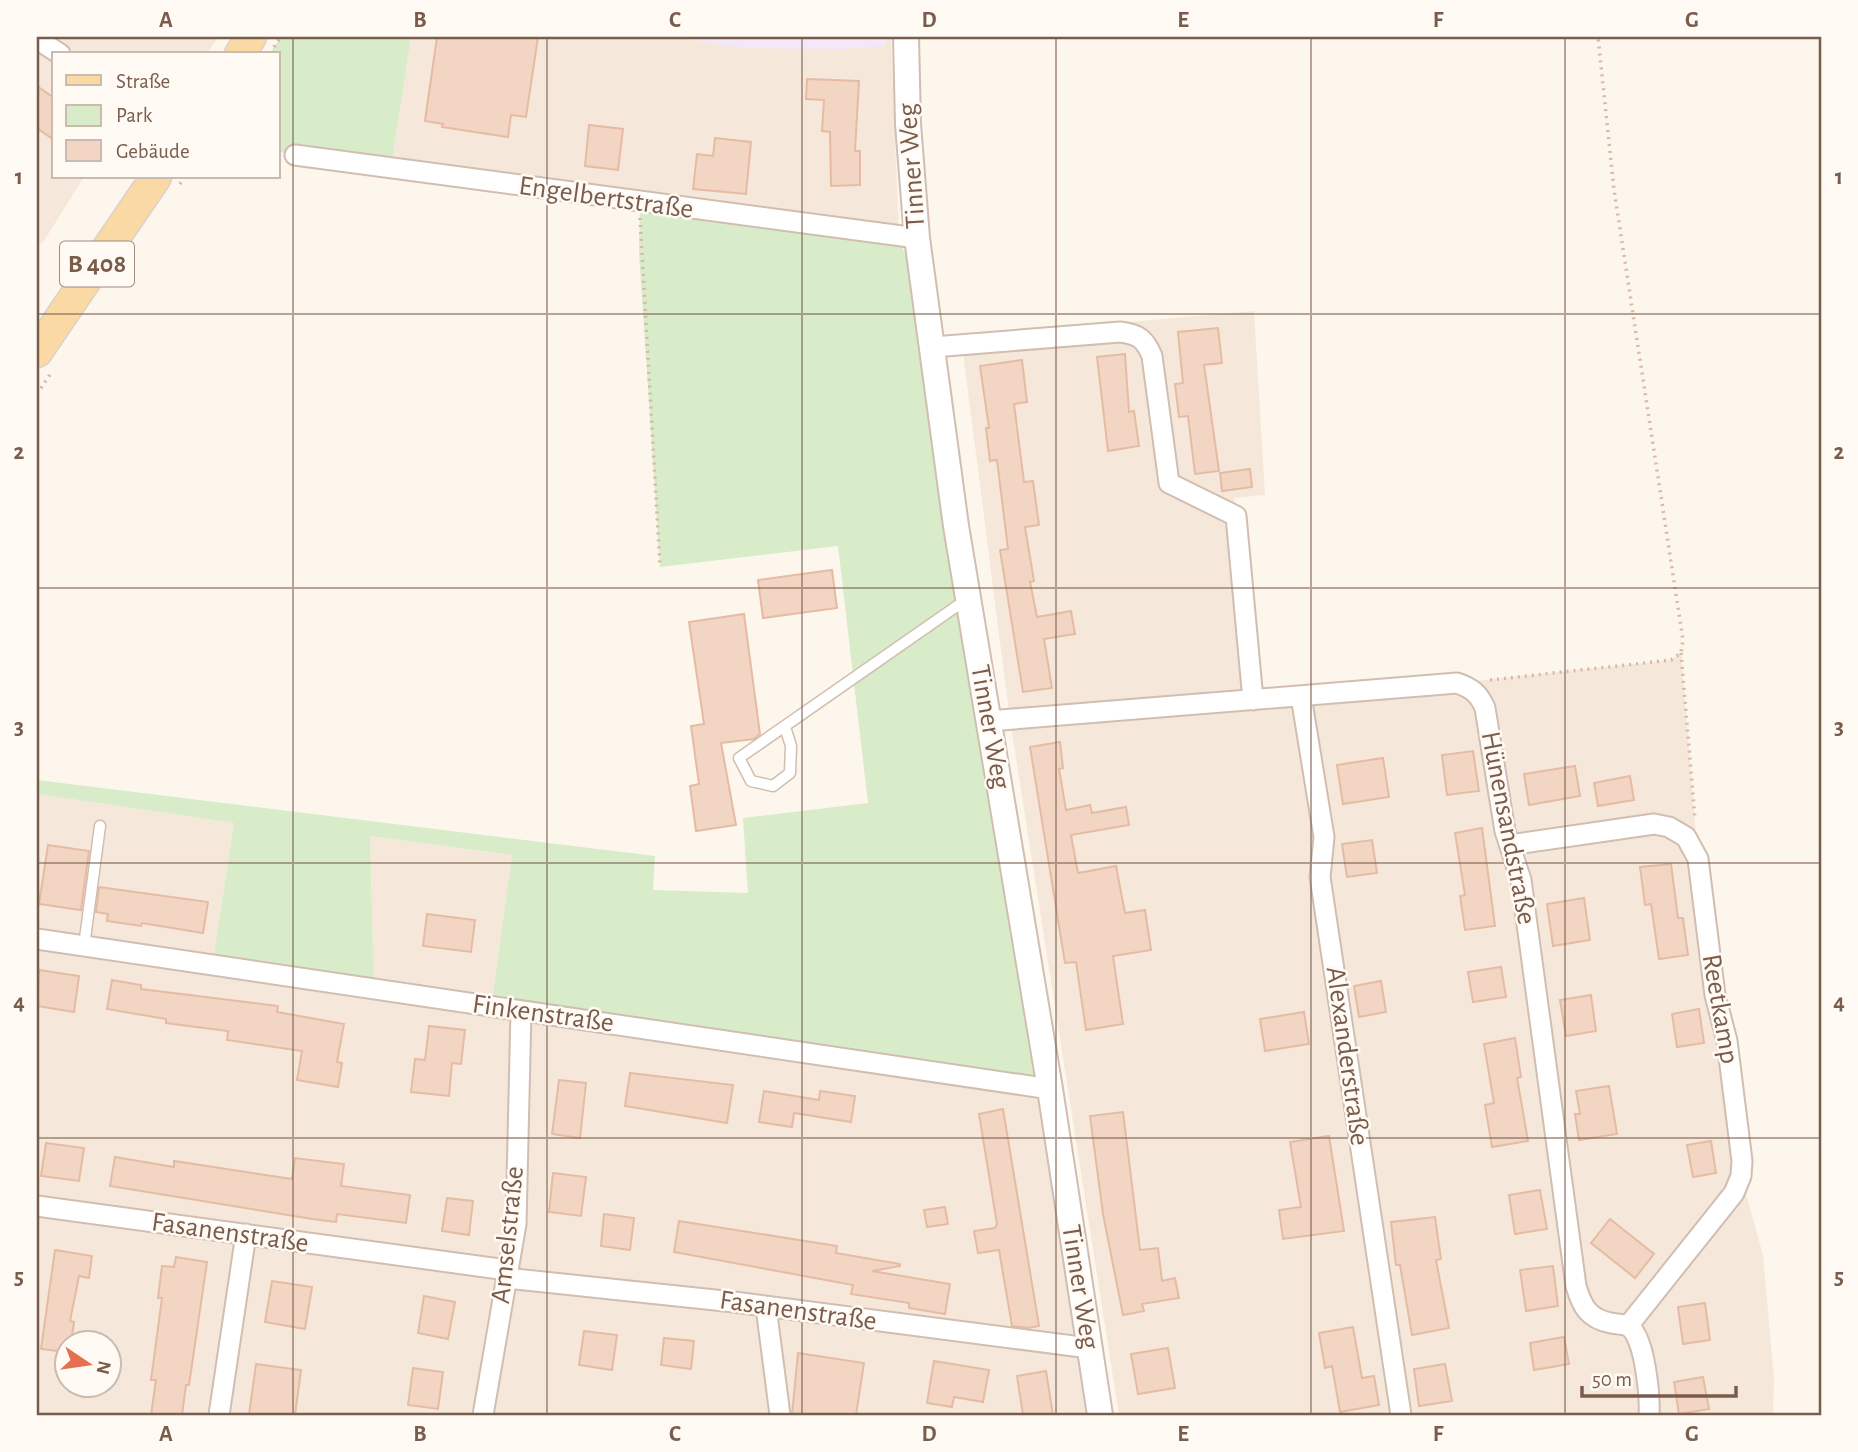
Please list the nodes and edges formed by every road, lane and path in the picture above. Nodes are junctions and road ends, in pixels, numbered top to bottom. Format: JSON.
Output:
{"nodes":[{"id":1,"x":251,"y":37,"type":"edge"},
{"id":2,"x":906,"y":37,"type":"edge"},
{"id":3,"x":1598,"y":37,"type":"edge"},
{"id":4,"x":37,"y":39,"type":"edge"},
{"id":5,"x":57,"y":52,"type":"edge"},
{"id":6,"x":241,"y":52,"type":"edge"},
{"id":7,"x":295,"y":155,"type":"dead end"},
{"id":8,"x":155,"y":178,"type":"edge"},
{"id":9,"x":640,"y":202,"type":"junction"},
{"id":10,"x":917,"y":238,"type":"junction"},
{"id":11,"x":933,"y":347,"type":"junction"},
{"id":12,"x":37,"y":352,"type":"edge"},
{"id":13,"x":660,"y":567,"type":"dead end"},
{"id":14,"x":969,"y":604,"type":"junction"},
{"id":15,"x":1681,"y":653,"type":"junction"},
{"id":16,"x":1457,"y":683,"type":"junction"},
{"id":17,"x":1301,"y":696,"type":"junction"},
{"id":18,"x":1253,"y":700,"type":"junction"},
{"id":19,"x":989,"y":722,"type":"junction"},
{"id":20,"x":785,"y":727,"type":"junction"},
{"id":21,"x":100,"y":826,"type":"dead end"},
{"id":22,"x":1510,"y":845,"type":"junction"},
{"id":23,"x":1698,"y":859,"type":"junction"},
{"id":24,"x":37,"y":939,"type":"edge"},
{"id":25,"x":84,"y":946,"type":"junction"},
{"id":26,"x":521,"y":1011,"type":"junction"},
{"id":27,"x":1050,"y":1088,"type":"junction"},
{"id":28,"x":37,"y":1206,"type":"edge"},
{"id":29,"x":246,"y":1234,"type":"junction"},
{"id":30,"x":507,"y":1274,"type":"junction"},
{"id":31,"x":766,"y":1307,"type":"junction"},
{"id":32,"x":1628,"y":1326,"type":"junction"},
{"id":33,"x":1089,"y":1348,"type":"junction"},
{"id":34,"x":219,"y":1415,"type":"edge"},
{"id":35,"x":484,"y":1415,"type":"edge"},
{"id":36,"x":780,"y":1415,"type":"edge"},
{"id":37,"x":1100,"y":1415,"type":"edge"},
{"id":38,"x":1401,"y":1415,"type":"edge"},
{"id":39,"x":1650,"y":1415,"type":"edge"}],
"edges":[{"from":1,"to":6,"type":"main road"},
{"from":2,"to":10,"type":"street","name":"Tinner Weg"},
{"from":3,"to":15,"type":"path"},
{"from":4,"to":5,"type":"street"},
{"from":7,"to":9,"type":"street","name":"Engelbertstraße"},
{"from":8,"to":12,"type":"main road","number":"B 408"},
{"from":9,"to":10,"type":"street","name":"Engelbertstraße"},
{"from":9,"to":13,"type":"path"},
{"from":10,"to":11,"type":"street","name":"Tinner Weg"},
{"from":11,"to":14,"type":"street","name":"Tinner Weg"},
{"from":11,"to":18,"type":"street"},
{"from":14,"to":19,"type":"street","name":"Tinner Weg"},
{"from":14,"to":20,"type":"lane"},
{"from":15,"to":16,"type":"path"},
{"from":15,"to":23,"type":"path"},
{"from":16,"to":17,"type":"street"},
{"from":16,"to":22,"type":"street","name":"Hünensandstraße"},
{"from":17,"to":18,"type":"street"},
{"from":17,"to":38,"type":"street","name":"Alexanderstraße"},
{"from":18,"to":19,"type":"street"},
{"from":19,"to":27,"type":"street","name":"Tinner Weg"},
{"from":20,"to":20,"type":"lane"},
{"from":21,"to":25,"type":"lane"},
{"from":22,"to":23,"type":"street"},
{"from":22,"to":32,"type":"street","name":"Hünensandstraße"},
{"from":23,"to":32,"type":"street","name":"Reetkamp"},
{"from":24,"to":25,"type":"street","name":"Finkenstraße"},
{"from":25,"to":26,"type":"street","name":"Finkenstraße"},
{"from":26,"to":27,"type":"street","name":"Finkenstraße"},
{"from":26,"to":30,"type":"street","name":"Amselstraße"},
{"from":27,"to":33,"type":"street","name":"Tinner Weg"},
{"from":28,"to":29,"type":"street","name":"Fasanenstraße"},
{"from":29,"to":30,"type":"street","name":"Fasanenstraße"},
{"from":29,"to":34,"type":"street"},
{"from":30,"to":31,"type":"street","name":"Fasanenstraße"},
{"from":30,"to":35,"type":"street","name":"Amselstraße"},
{"from":31,"to":33,"type":"street","name":"Fasanenstraße"},
{"from":31,"to":36,"type":"street"},
{"from":32,"to":39,"type":"street"},
{"from":33,"to":37,"type":"street","name":"Tinner Weg"}]}
